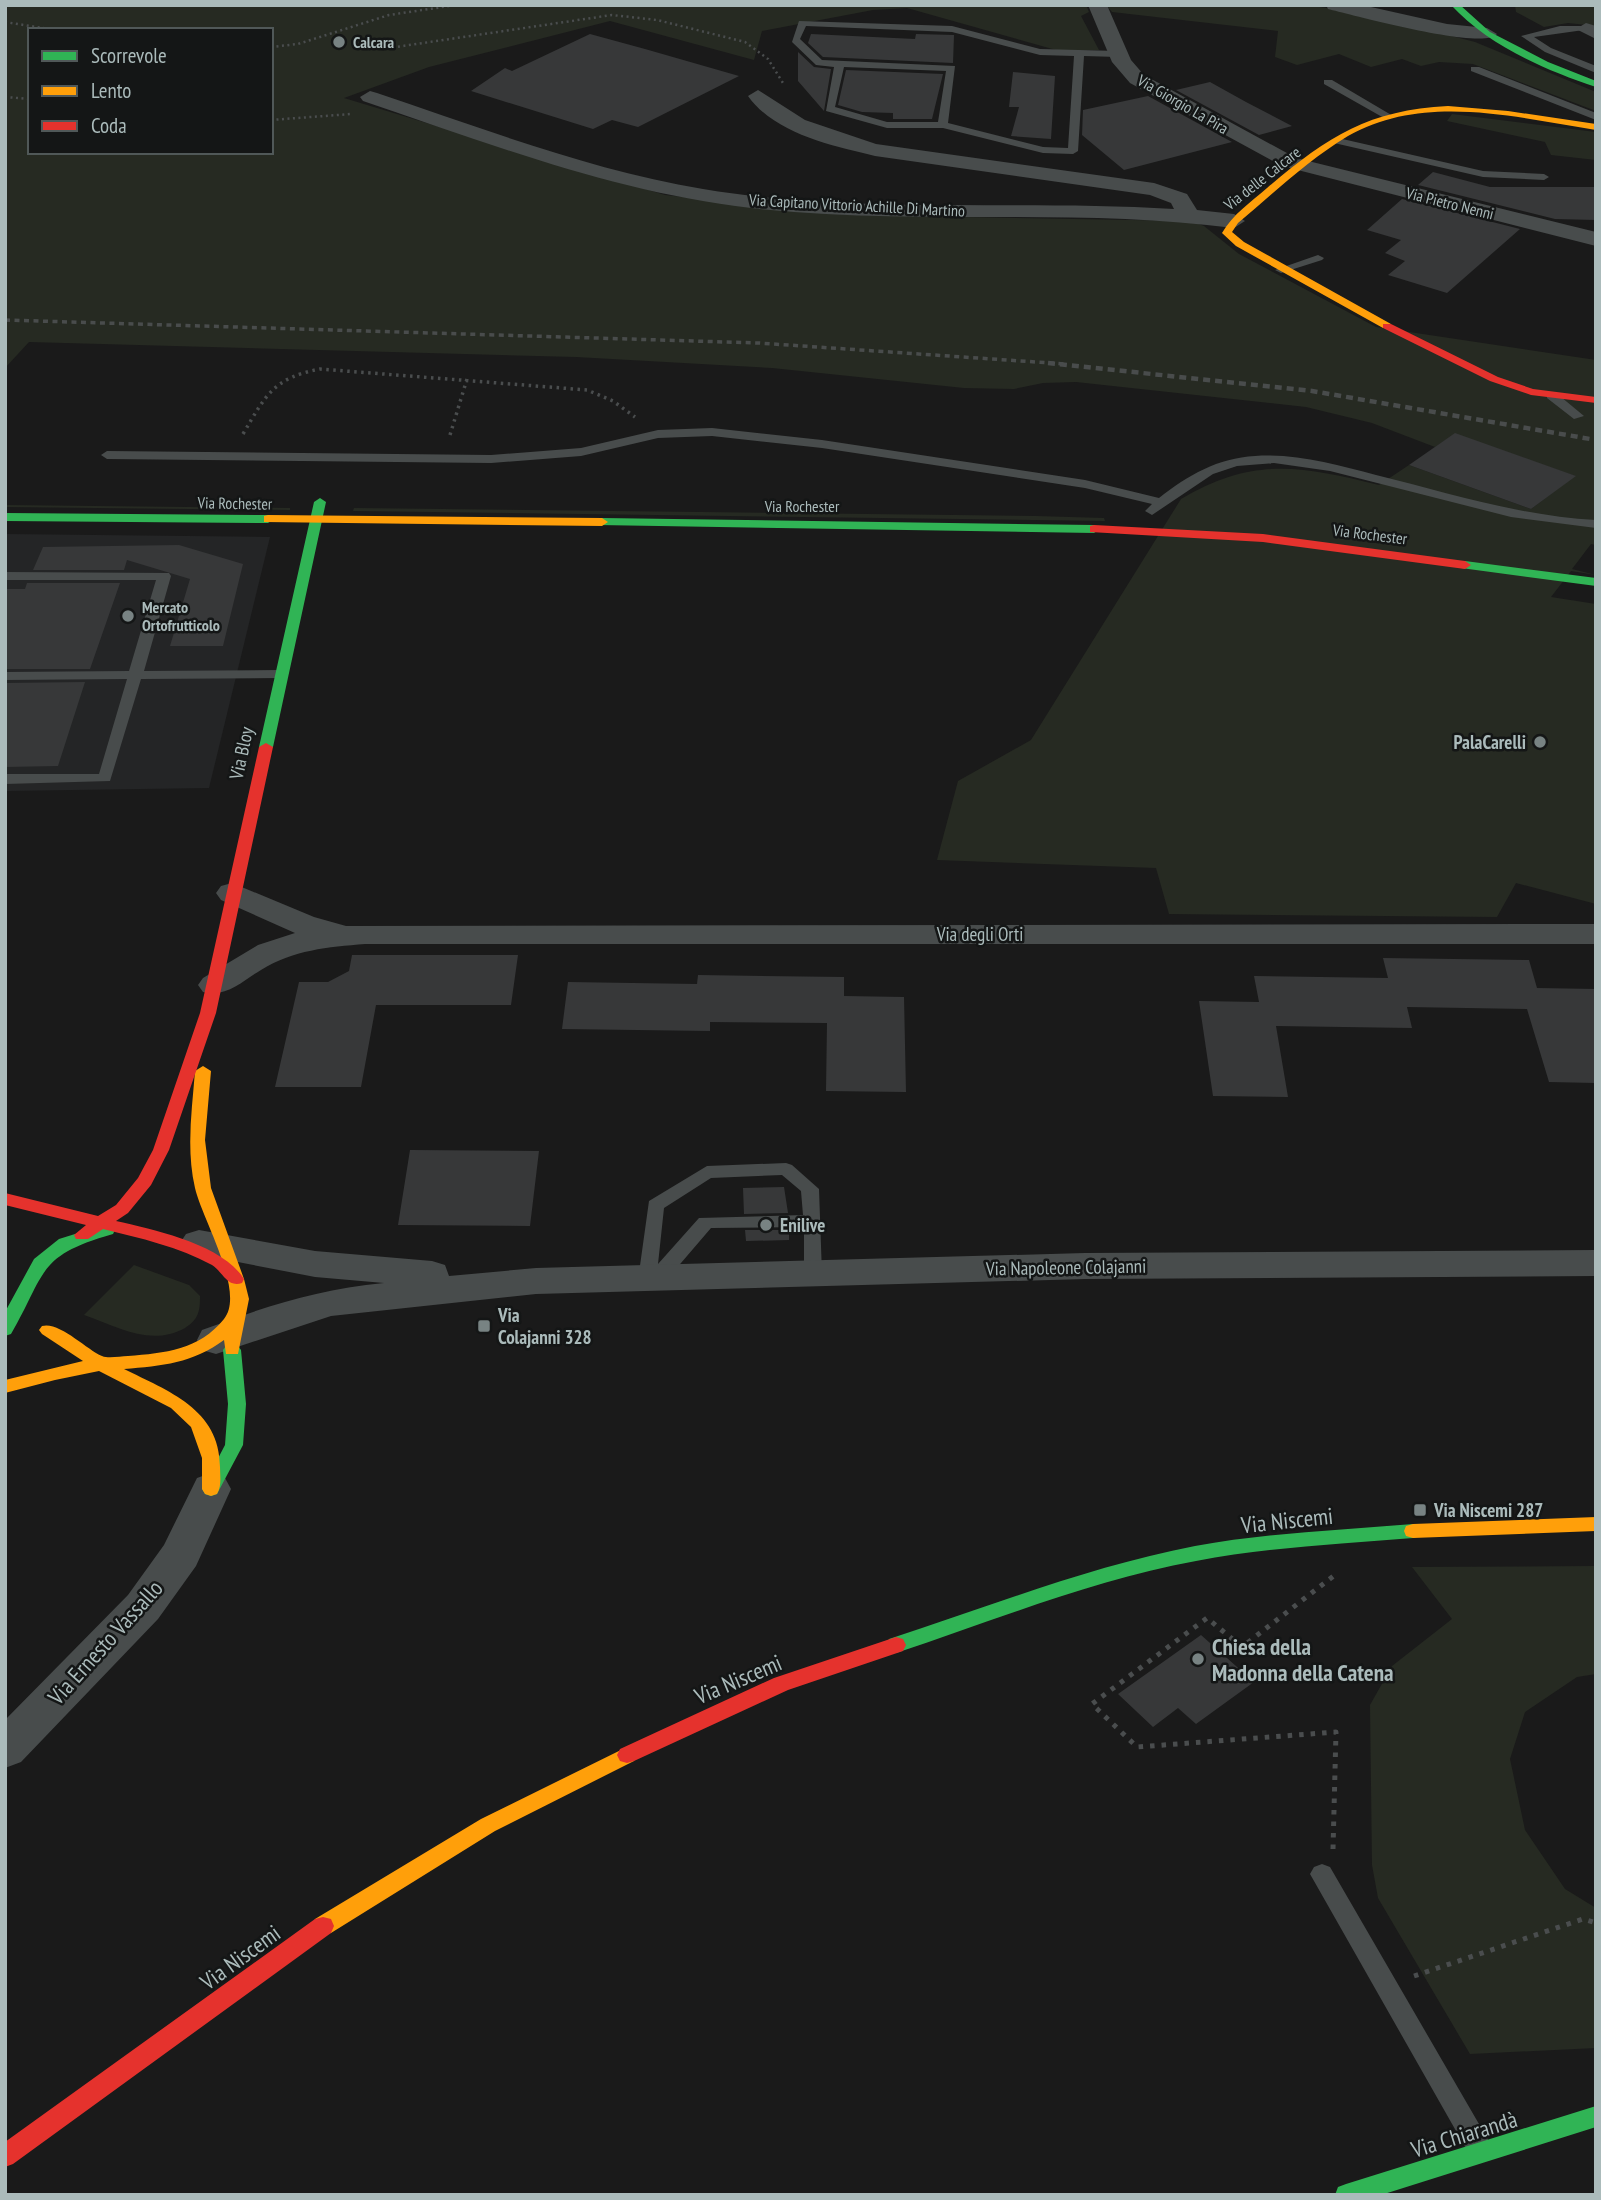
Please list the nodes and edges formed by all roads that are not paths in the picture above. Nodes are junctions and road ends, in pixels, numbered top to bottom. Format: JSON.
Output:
{"nodes":[{"id":1,"x":1097,"y":5,"type":"edge"},
{"id":2,"x":1335,"y":5,"type":"edge"},
{"id":3,"x":1455,"y":5,"type":"edge"},
{"id":4,"x":1591,"y":31,"type":"edge"},
{"id":5,"x":1487,"y":34,"type":"junction"},
{"id":6,"x":1079,"y":54,"type":"junction"},
{"id":7,"x":1118,"y":54,"type":"junction"},
{"id":8,"x":840,"y":64,"type":"junction"},
{"id":9,"x":1475,"y":69,"type":"dead end"},
{"id":10,"x":1596,"y":70,"type":"edge"},
{"id":11,"x":1328,"y":82,"type":"dead end"},
{"id":12,"x":1596,"y":84,"type":"edge"},
{"id":13,"x":758,"y":96,"type":"dead end"},
{"id":14,"x":370,"y":97,"type":"dead end"},
{"id":15,"x":1388,"y":116,"type":"junction"},
{"id":16,"x":1596,"y":117,"type":"edge"},
{"id":17,"x":943,"y":125,"type":"junction"},
{"id":18,"x":1596,"y":127,"type":"edge"},
{"id":19,"x":1338,"y":141,"type":"junction"},
{"id":20,"x":1305,"y":166,"type":"junction"},
{"id":21,"x":1544,"y":177,"type":"dead end"},
{"id":22,"x":1190,"y":216,"type":"junction"},
{"id":23,"x":1234,"y":221,"type":"junction"},
{"id":24,"x":1596,"y":239,"type":"edge"},
{"id":25,"x":1318,"y":258,"type":"dead end"},
{"id":26,"x":1281,"y":270,"type":"junction"},
{"id":27,"x":1551,"y":395,"type":"junction"},
{"id":28,"x":1596,"y":400,"type":"edge"},
{"id":29,"x":1578,"y":416,"type":"dead end"},
{"id":30,"x":107,"y":455,"type":"dead end"},
{"id":31,"x":320,"y":502,"type":"dead end"},
{"id":32,"x":1156,"y":507,"type":"junction"},
{"id":33,"x":1125,"y":510,"type":"dead end"},
{"id":34,"x":1181,"y":513,"type":"dead end"},
{"id":35,"x":5,"y":517,"type":"edge"},
{"id":36,"x":314,"y":521,"type":"junction"},
{"id":37,"x":1596,"y":524,"type":"edge"},
{"id":38,"x":5,"y":576,"type":"edge"},
{"id":39,"x":1596,"y":582,"type":"edge"},
{"id":40,"x":280,"y":674,"type":"junction"},
{"id":41,"x":134,"y":675,"type":"junction"},
{"id":42,"x":5,"y":676,"type":"edge"},
{"id":43,"x":5,"y":779,"type":"edge"},
{"id":44,"x":232,"y":893,"type":"junction"},
{"id":45,"x":225,"y":930,"type":"junction"},
{"id":46,"x":304,"y":932,"type":"junction"},
{"id":47,"x":1596,"y":934,"type":"edge"},
{"id":48,"x":211,"y":999,"type":"junction"},
{"id":49,"x":5,"y":1199,"type":"edge"},
{"id":50,"x":103,"y":1221,"type":"junction"},
{"id":51,"x":813,"y":1221,"type":"junction"},
{"id":52,"x":144,"y":1233,"type":"junction"},
{"id":53,"x":82,"y":1235,"type":"junction"},
{"id":54,"x":230,"y":1263,"type":"junction"},
{"id":55,"x":1596,"y":1263,"type":"edge"},
{"id":56,"x":813,"y":1274,"type":"junction"},
{"id":57,"x":651,"y":1280,"type":"junction"},
{"id":58,"x":536,"y":1281,"type":"junction"},
{"id":59,"x":5,"y":1295,"type":"edge"},
{"id":60,"x":291,"y":1312,"type":"junction"},
{"id":61,"x":26,"y":1314,"type":"junction"},
{"id":62,"x":5,"y":1330,"type":"edge"},
{"id":63,"x":48,"y":1330,"type":"junction"},
{"id":64,"x":228,"y":1331,"type":"junction"},
{"id":65,"x":129,"y":1362,"type":"junction"},
{"id":66,"x":104,"y":1366,"type":"junction"},
{"id":67,"x":5,"y":1387,"type":"edge"},
{"id":68,"x":237,"y":1404,"type":"junction"},
{"id":69,"x":211,"y":1489,"type":"junction"},
{"id":70,"x":1596,"y":1524,"type":"edge"},
{"id":71,"x":5,"y":1749,"type":"edge"},
{"id":72,"x":1327,"y":1883,"type":"road end"},
{"id":73,"x":1596,"y":2116,"type":"edge"},
{"id":74,"x":1482,"y":2152,"type":"junction"},
{"id":75,"x":5,"y":2156,"type":"edge"},
{"id":76,"x":1346,"y":2195,"type":"edge"}],
"edges":[{"from":1,"to":7,"type":"street","name":"Via Giorgio La Pira"},
{"from":2,"to":5,"type":"street"},
{"from":3,"to":5,"type":"main road"},
{"from":4,"to":10,"type":"lane"},
{"from":5,"to":12,"type":"main road"},
{"from":6,"to":7,"type":"lane"},
{"from":6,"to":8,"type":"lane"},
{"from":6,"to":17,"type":"lane"},
{"from":7,"to":20,"type":"street","name":"Via Giorgio La Pira"},
{"from":8,"to":17,"type":"lane"},
{"from":8,"to":17,"type":"lane"},
{"from":9,"to":16,"type":"lane"},
{"from":11,"to":15,"type":"lane"},
{"from":13,"to":22,"type":"street"},
{"from":14,"to":22,"type":"street","name":"Via Capitano Vittorio Achille Di Martino"},
{"from":15,"to":18,"type":"main road","name":"Via delle Calcare"},
{"from":15,"to":19,"type":"main road","name":"Via delle Calcare"},
{"from":19,"to":20,"type":"main road","name":"Via delle Calcare"},
{"from":19,"to":21,"type":"lane"},
{"from":20,"to":23,"type":"main road","name":"Via delle Calcare"},
{"from":20,"to":24,"type":"street","name":"Via Pietro Nenni"},
{"from":22,"to":23,"type":"street","name":"Via Capitano Vittorio Achille Di Martino"},
{"from":23,"to":26,"type":"main road","name":"Via delle Calcare"},
{"from":25,"to":26,"type":"lane"},
{"from":26,"to":27,"type":"main road","name":"Via delle Calcare"},
{"from":27,"to":28,"type":"main road","name":"Via delle Calcare"},
{"from":27,"to":29,"type":"lane"},
{"from":30,"to":32,"type":"lane"},
{"from":31,"to":36,"type":"main road","name":"Via Bloy"},
{"from":32,"to":33,"type":"main road"},
{"from":32,"to":34,"type":"main road"},
{"from":32,"to":37,"type":"lane"},
{"from":35,"to":36,"type":"main road","name":"Via Rochester"},
{"from":36,"to":39,"type":"main road","name":"Via Rochester"},
{"from":36,"to":40,"type":"main road","name":"Via Bloy"},
{"from":38,"to":41,"type":"lane"},
{"from":40,"to":41,"type":"lane"},
{"from":40,"to":44,"type":"main road","name":"Via Bloy"},
{"from":41,"to":42,"type":"lane"},
{"from":41,"to":43,"type":"lane"},
{"from":44,"to":45,"type":"main road","name":"Via Bloy"},
{"from":44,"to":46,"type":"street"},
{"from":45,"to":46,"type":"street"},
{"from":45,"to":48,"type":"main road","name":"Via Bloy"},
{"from":46,"to":47,"type":"street","name":"Via degli Orti"},
{"from":46,"to":48,"type":"street"},
{"from":48,"to":50,"type":"main road"},
{"from":48,"to":54,"type":"main road"},
{"from":49,"to":50,"type":"main road"},
{"from":50,"to":52,"type":"main road"},
{"from":50,"to":53,"type":"main road"},
{"from":51,"to":56,"type":"lane"},
{"from":51,"to":57,"type":"lane"},
{"from":51,"to":57,"type":"lane"},
{"from":52,"to":53,"type":"main road"},
{"from":52,"to":54,"type":"street"},
{"from":53,"to":61,"type":"main road"},
{"from":54,"to":58,"type":"street"},
{"from":54,"to":64,"type":"main road"},
{"from":55,"to":56,"type":"street","name":"Via Napoleone Colajanni"},
{"from":56,"to":57,"type":"street","name":"Via Napoleone Colajanni"},
{"from":57,"to":58,"type":"street","name":"Via Napoleone Colajanni"},
{"from":58,"to":60,"type":"street"},
{"from":59,"to":61,"type":"main road"},
{"from":60,"to":64,"type":"street"},
{"from":60,"to":68,"type":"street"},
{"from":61,"to":62,"type":"main road"},
{"from":61,"to":63,"type":"main road"},
{"from":63,"to":65,"type":"main road"},
{"from":63,"to":66,"type":"main road"},
{"from":64,"to":65,"type":"main road"},
{"from":64,"to":68,"type":"main road"},
{"from":65,"to":66,"type":"main road"},
{"from":66,"to":67,"type":"main road"},
{"from":66,"to":69,"type":"main road"},
{"from":68,"to":69,"type":"main road"},
{"from":69,"to":71,"type":"street","name":"Via Ernesto Vassallo"},
{"from":70,"to":75,"type":"main road","name":"Via Niscemi"},
{"from":72,"to":74,"type":"lane"},
{"from":73,"to":74,"type":"main road","name":"Via Chiarandà"},
{"from":74,"to":76,"type":"main road","name":"Via Chiarandà"}]}
